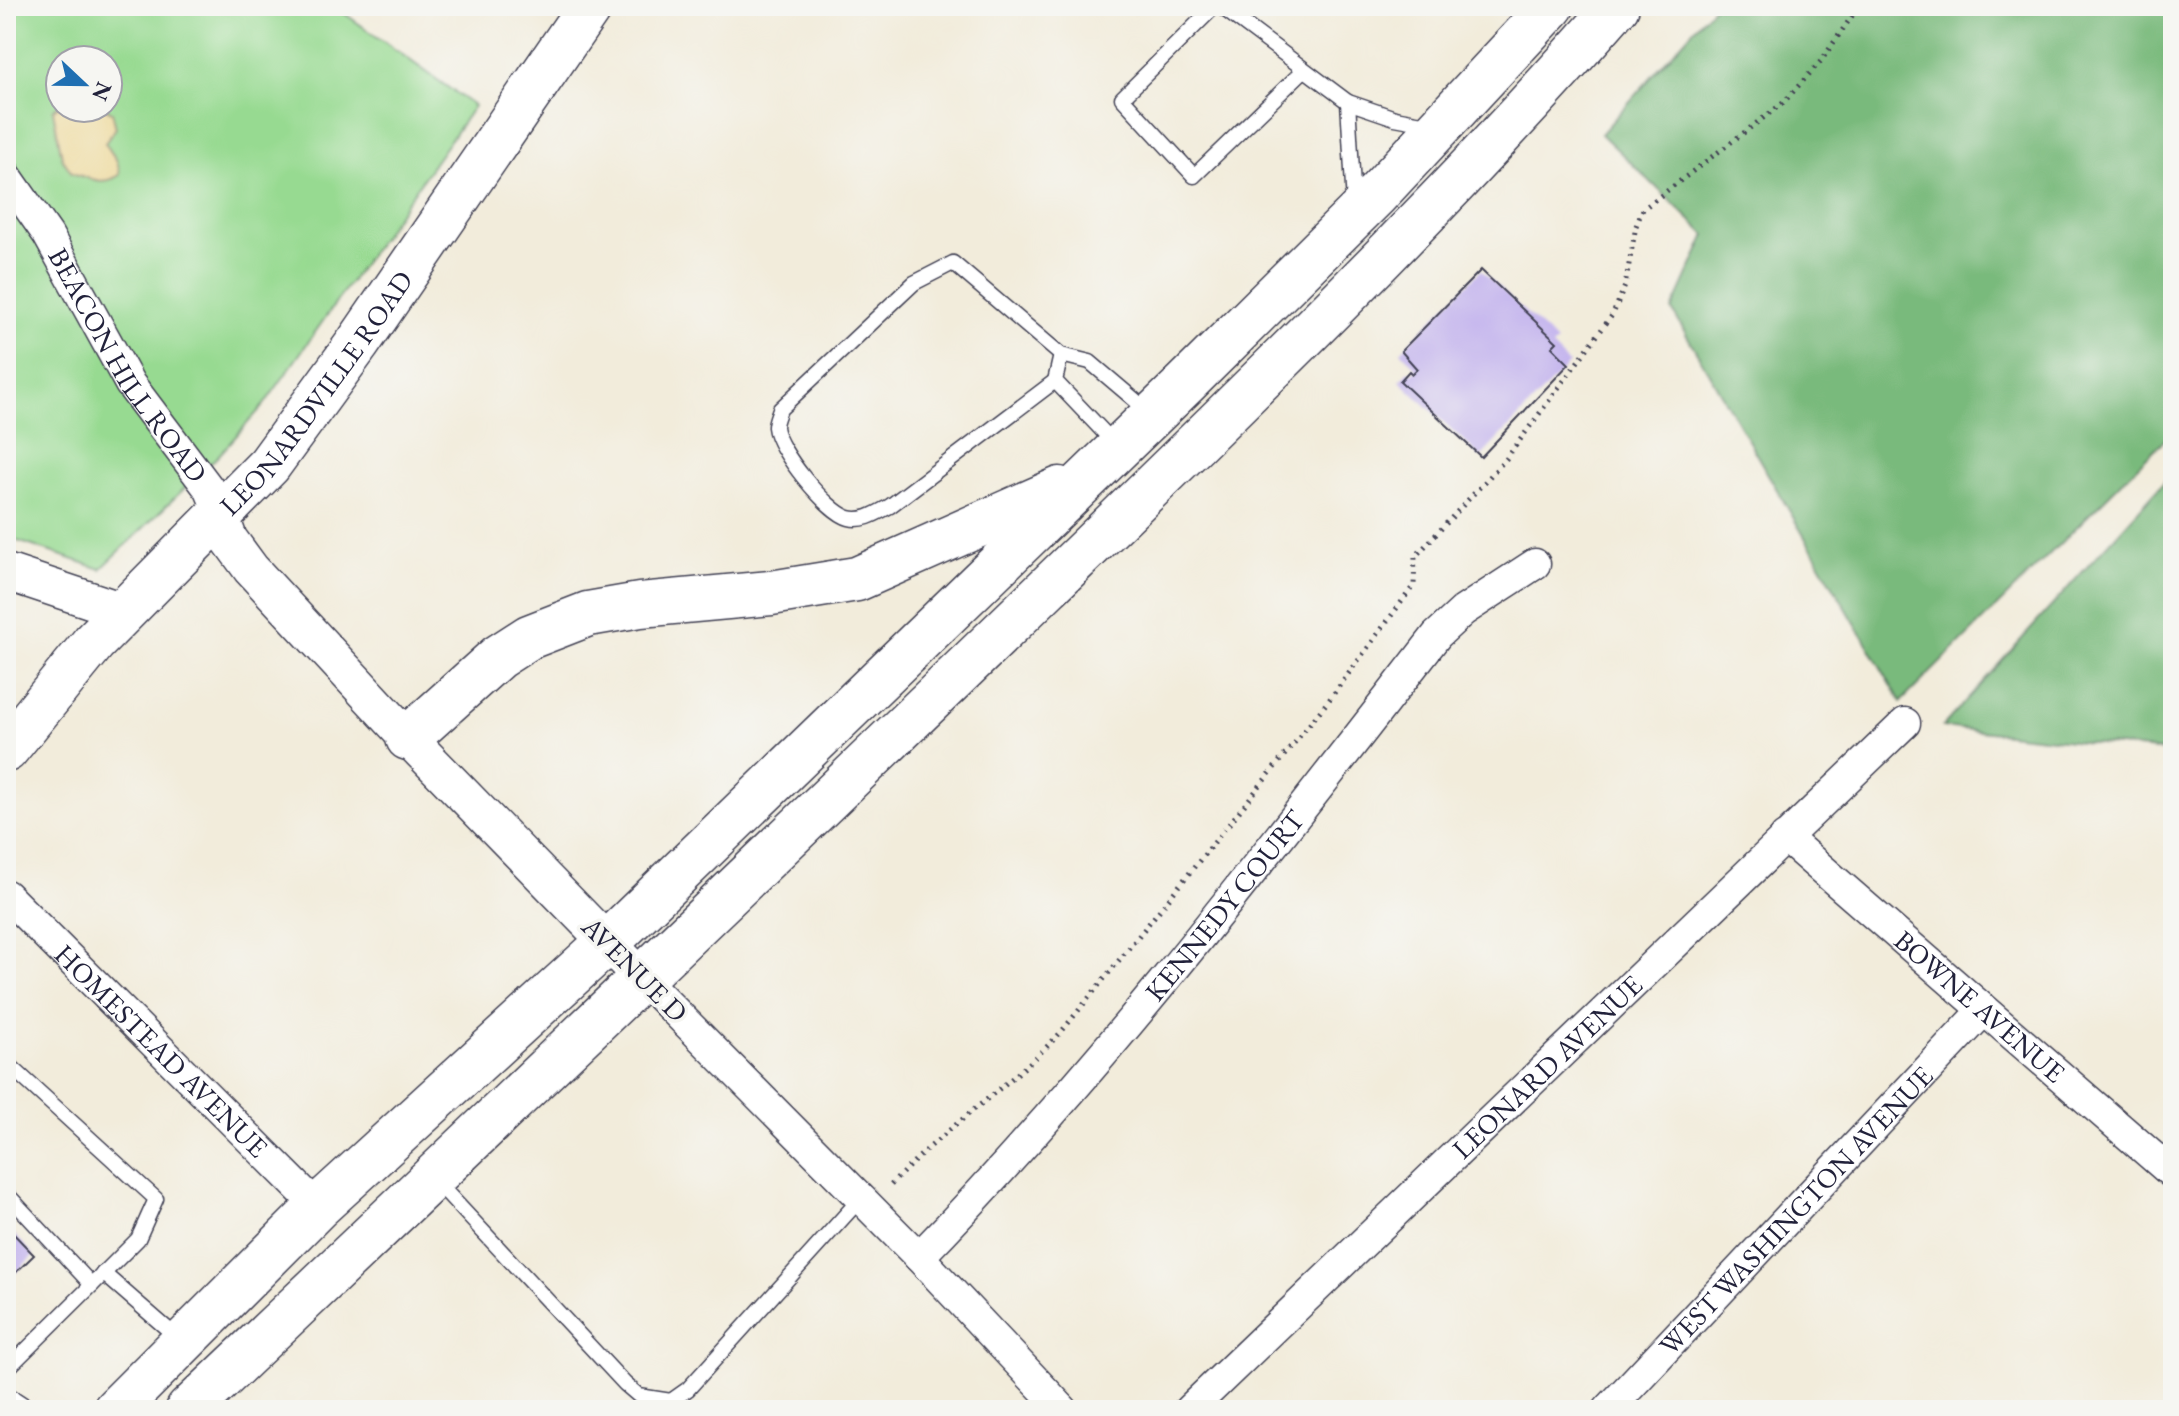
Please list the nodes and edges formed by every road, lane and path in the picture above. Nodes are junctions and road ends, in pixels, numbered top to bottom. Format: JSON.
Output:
{"nodes":[{"id":1,"x":590,"y":6,"type":"edge"},
{"id":2,"x":1217,"y":6,"type":"edge"},
{"id":3,"x":1552,"y":6,"type":"edge"},
{"id":4,"x":1617,"y":6,"type":"edge"},
{"id":5,"x":1859,"y":6,"type":"edge"},
{"id":6,"x":1304,"y":70,"type":"junction"},
{"id":7,"x":1348,"y":102,"type":"junction"},
{"id":8,"x":1441,"y":126,"type":"junction"},
{"id":9,"x":6,"y":175,"type":"edge"},
{"id":10,"x":1354,"y":217,"type":"junction"},
{"id":11,"x":1061,"y":355,"type":"junction"},
{"id":12,"x":1055,"y":381,"type":"junction"},
{"id":13,"x":1152,"y":414,"type":"junction"},
{"id":14,"x":1105,"y":461,"type":"junction"},
{"id":15,"x":221,"y":517,"type":"junction"},
{"id":16,"x":1535,"y":564,"type":"dead end"},
{"id":17,"x":6,"y":572,"type":"edge"},
{"id":18,"x":123,"y":611,"type":"junction"},
{"id":19,"x":1905,"y":723,"type":"dead end"},
{"id":20,"x":408,"y":738,"type":"junction"},
{"id":21,"x":6,"y":750,"type":"edge"},
{"id":22,"x":1785,"y":837,"type":"junction"},
{"id":23,"x":6,"y":895,"type":"edge"},
{"id":24,"x":608,"y":942,"type":"junction"},
{"id":25,"x":644,"y":980,"type":"junction"},
{"id":26,"x":1983,"y":1011,"type":"junction"},
{"id":27,"x":6,"y":1062,"type":"edge"},
{"id":28,"x":2173,"y":1174,"type":"edge"},
{"id":29,"x":433,"y":1178,"type":"junction"},
{"id":30,"x":6,"y":1193,"type":"edge"},
{"id":31,"x":866,"y":1203,"type":"junction"},
{"id":32,"x":318,"y":1207,"type":"junction"},
{"id":33,"x":919,"y":1257,"type":"junction"},
{"id":34,"x":103,"y":1273,"type":"junction"},
{"id":35,"x":92,"y":1285,"type":"junction"},
{"id":36,"x":182,"y":1342,"type":"junction"},
{"id":37,"x":6,"y":1370,"type":"edge"},
{"id":38,"x":6,"y":1393,"type":"edge"},
{"id":39,"x":32,"y":1410,"type":"edge"},
{"id":40,"x":115,"y":1410,"type":"edge"},
{"id":41,"x":188,"y":1410,"type":"edge"},
{"id":42,"x":1063,"y":1410,"type":"edge"},
{"id":43,"x":1189,"y":1410,"type":"edge"},
{"id":44,"x":1608,"y":1410,"type":"edge"}],
"edges":[{"from":1,"to":15,"type":"main road","name":"LEONARDVILLE ROAD"},
{"from":2,"to":6,"type":"lane"},
{"from":2,"to":6,"type":"lane"},
{"from":3,"to":8,"type":"main road"},
{"from":4,"to":25,"type":"main road"},
{"from":5,"to":31,"type":"path"},
{"from":6,"to":7,"type":"lane"},
{"from":7,"to":8,"type":"lane"},
{"from":7,"to":10,"type":"lane"},
{"from":8,"to":10,"type":"main road"},
{"from":9,"to":15,"type":"street","name":"BEACON HILL ROAD"},
{"from":10,"to":13,"type":"main road"},
{"from":11,"to":12,"type":"lane"},
{"from":11,"to":12,"type":"lane"},
{"from":11,"to":13,"type":"lane"},
{"from":12,"to":14,"type":"lane"},
{"from":13,"to":14,"type":"main road"},
{"from":14,"to":20,"type":"main road"},
{"from":14,"to":24,"type":"main road"},
{"from":15,"to":18,"type":"main road","name":"LEONARDVILLE ROAD"},
{"from":15,"to":20,"type":"street","name":"AVENUE D"},
{"from":16,"to":33,"type":"street","name":"KENNEDY COURT"},
{"from":17,"to":18,"type":"street"},
{"from":18,"to":21,"type":"main road","name":"LEONARDVILLE ROAD"},
{"from":19,"to":22,"type":"street","name":"LEONARD AVENUE"},
{"from":20,"to":24,"type":"street","name":"AVENUE D"},
{"from":22,"to":26,"type":"street","name":"BOWNE AVENUE"},
{"from":22,"to":43,"type":"street","name":"LEONARD AVENUE"},
{"from":23,"to":32,"type":"street","name":"HOMESTEAD AVENUE"},
{"from":24,"to":25,"type":"street","name":"AVENUE D"},
{"from":24,"to":32,"type":"main road"},
{"from":25,"to":29,"type":"main road"},
{"from":25,"to":31,"type":"street","name":"AVENUE D"},
{"from":26,"to":28,"type":"street","name":"BOWNE AVENUE"},
{"from":26,"to":44,"type":"street","name":"WEST WASHINGTON AVENUE"},
{"from":27,"to":34,"type":"lane"},
{"from":29,"to":31,"type":"lane"},
{"from":29,"to":41,"type":"main road"},
{"from":30,"to":35,"type":"lane"},
{"from":31,"to":33,"type":"street","name":"AVENUE D"},
{"from":32,"to":36,"type":"main road"},
{"from":33,"to":42,"type":"street","name":"AVENUE D"},
{"from":34,"to":35,"type":"lane"},
{"from":34,"to":36,"type":"lane"},
{"from":35,"to":37,"type":"lane"},
{"from":36,"to":40,"type":"main road"},
{"from":38,"to":39,"type":"lane"}]}
